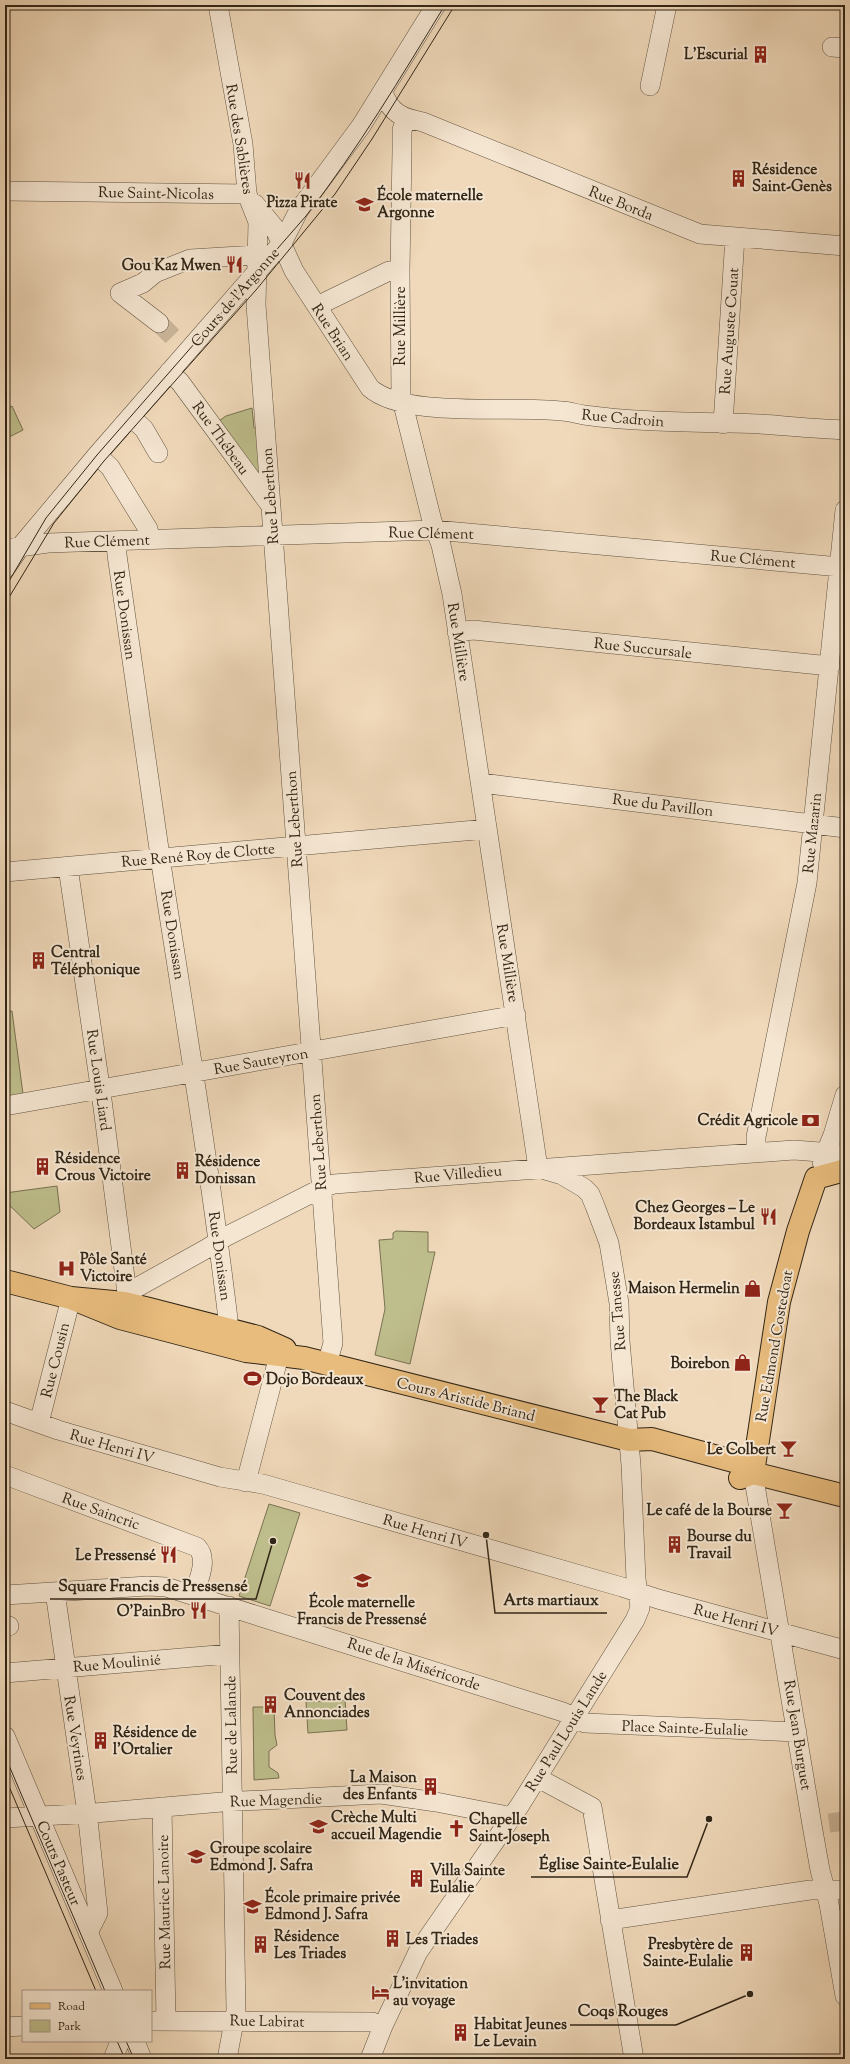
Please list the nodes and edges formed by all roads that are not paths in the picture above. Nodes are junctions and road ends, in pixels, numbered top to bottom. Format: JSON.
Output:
{"nodes":[{"id":1,"x":218,"y":5,"type":"edge"},
{"id":2,"x":436,"y":5,"type":"edge"},
{"id":3,"x":667,"y":5,"type":"edge"},
{"id":4,"x":650,"y":86,"type":"dead end"},
{"id":5,"x":383,"y":92,"type":"junction"},
{"id":6,"x":406,"y":119,"type":"junction"},
{"id":7,"x":5,"y":191,"type":"edge"},
{"id":8,"x":247,"y":194,"type":"junction"},
{"id":9,"x":735,"y":237,"type":"junction"},
{"id":10,"x":282,"y":243,"type":"junction"},
{"id":11,"x":845,"y":246,"type":"edge"},
{"id":12,"x":257,"y":264,"type":"junction"},
{"id":13,"x":400,"y":271,"type":"junction"},
{"id":14,"x":317,"y":306,"type":"junction"},
{"id":15,"x":159,"y":323,"type":"tunnel mouth"},
{"id":16,"x":169,"y":372,"type":"junction"},
{"id":17,"x":402,"y":403,"type":"junction"},
{"id":18,"x":131,"y":416,"type":"junction"},
{"id":19,"x":723,"y":424,"type":"junction"},
{"id":20,"x":845,"y":430,"type":"edge"},
{"id":21,"x":158,"y":453,"type":"dead end"},
{"id":22,"x":97,"y":455,"type":"junction"},
{"id":23,"x":271,"y":506,"type":"junction"},
{"id":24,"x":845,"y":510,"type":"edge"},
{"id":25,"x":435,"y":530,"type":"junction"},
{"id":26,"x":273,"y":535,"type":"junction"},
{"id":27,"x":150,"y":540,"type":"junction"},
{"id":28,"x":116,"y":541,"type":"junction"},
{"id":29,"x":13,"y":548,"type":"edge"},
{"id":30,"x":840,"y":567,"type":"junction"},
{"id":31,"x":5,"y":569,"type":"edge"},
{"id":32,"x":457,"y":632,"type":"junction"},
{"id":33,"x":830,"y":666,"type":"junction"},
{"id":34,"x":480,"y":783,"type":"junction"},
{"id":35,"x":813,"y":824,"type":"junction"},
{"id":36,"x":845,"y":828,"type":"edge"},
{"id":37,"x":487,"y":829,"type":"junction"},
{"id":38,"x":296,"y":846,"type":"junction"},
{"id":39,"x":160,"y":858,"type":"junction"},
{"id":40,"x":68,"y":867,"type":"junction"},
{"id":41,"x":5,"y":872,"type":"edge"},
{"id":42,"x":516,"y":1015,"type":"junction"},
{"id":43,"x":312,"y":1051,"type":"junction"},
{"id":44,"x":195,"y":1073,"type":"junction"},
{"id":45,"x":100,"y":1089,"type":"junction"},
{"id":46,"x":845,"y":1095,"type":"edge"},
{"id":47,"x":5,"y":1106,"type":"edge"},
{"id":48,"x":756,"y":1153,"type":"junction"},
{"id":49,"x":836,"y":1153,"type":"edge"},
{"id":50,"x":606,"y":1164,"type":"junction"},
{"id":51,"x":538,"y":1168,"type":"junction"},
{"id":52,"x":845,"y":1170,"type":"edge"},
{"id":53,"x":816,"y":1178,"type":"junction"},
{"id":54,"x":322,"y":1188,"type":"junction"},
{"id":55,"x":584,"y":1188,"type":"junction"},
{"id":56,"x":219,"y":1241,"type":"junction"},
{"id":57,"x":5,"y":1281,"type":"edge"},
{"id":58,"x":71,"y":1298,"type":"junction"},
{"id":59,"x":125,"y":1298,"type":"junction"},
{"id":60,"x":227,"y":1329,"type":"junction"},
{"id":61,"x":280,"y":1351,"type":"junction"},
{"id":62,"x":327,"y":1364,"type":"junction"},
{"id":63,"x":5,"y":1411,"type":"edge"},
{"id":64,"x":39,"y":1422,"type":"junction"},
{"id":65,"x":629,"y":1440,"type":"junction"},
{"id":66,"x":753,"y":1473,"type":"junction"},
{"id":67,"x":5,"y":1475,"type":"edge"},
{"id":68,"x":246,"y":1482,"type":"junction"},
{"id":69,"x":845,"y":1496,"type":"edge"},
{"id":70,"x":55,"y":1592,"type":"junction"},
{"id":71,"x":638,"y":1593,"type":"junction"},
{"id":72,"x":194,"y":1595,"type":"junction"},
{"id":73,"x":5,"y":1596,"type":"edge"},
{"id":74,"x":229,"y":1606,"type":"junction"},
{"id":75,"x":780,"y":1632,"type":"junction"},
{"id":76,"x":845,"y":1650,"type":"edge"},
{"id":77,"x":229,"y":1654,"type":"junction"},
{"id":78,"x":65,"y":1668,"type":"junction"},
{"id":79,"x":5,"y":1671,"type":"edge"},
{"id":80,"x":575,"y":1717,"type":"junction"},
{"id":81,"x":797,"y":1732,"type":"junction"},
{"id":82,"x":5,"y":1736,"type":"edge"},
{"id":83,"x":538,"y":1778,"type":"junction"},
{"id":84,"x":232,"y":1802,"type":"junction"},
{"id":85,"x":162,"y":1807,"type":"junction"},
{"id":86,"x":87,"y":1813,"type":"junction"},
{"id":87,"x":39,"y":1816,"type":"junction"},
{"id":88,"x":5,"y":1818,"type":"edge"},
{"id":89,"x":510,"y":1820,"type":"junction"},
{"id":90,"x":834,"y":1890,"type":"junction"},
{"id":91,"x":610,"y":1920,"type":"junction"},
{"id":92,"x":88,"y":1933,"type":"junction"},
{"id":93,"x":113,"y":1990,"type":"edge"},
{"id":94,"x":845,"y":1996,"type":"edge"},
{"id":95,"x":158,"y":2021,"type":"edge"},
{"id":96,"x":234,"y":2021,"type":"junction"},
{"id":97,"x":22,"y":2026,"type":"edge"},
{"id":98,"x":383,"y":2026,"type":"junction"},
{"id":99,"x":5,"y":2027,"type":"edge"},
{"id":100,"x":120,"y":2042,"type":"edge"},
{"id":101,"x":135,"y":2042,"type":"edge"},
{"id":102,"x":113,"y":2059,"type":"edge"},
{"id":103,"x":142,"y":2059,"type":"edge"},
{"id":104,"x":227,"y":2059,"type":"edge"},
{"id":105,"x":370,"y":2059,"type":"edge"},
{"id":106,"x":634,"y":2059,"type":"edge"}],
"edges":[{"from":1,"to":8,"type":"street","name":"Rue des Sablières"},
{"from":2,"to":5,"type":"street","name":"Cours de l'Argonne"},
{"from":3,"to":4,"type":"street"},
{"from":5,"to":6,"type":"street"},
{"from":5,"to":10,"type":"street","name":"Cours de l'Argonne"},
{"from":6,"to":9,"type":"street","name":"Rue Borda"},
{"from":6,"to":13,"type":"street","name":"Rue Millière"},
{"from":7,"to":8,"type":"street","name":"Rue Saint-Nicolas"},
{"from":8,"to":10,"type":"street"},
{"from":8,"to":12,"type":"street","name":"Rue des Sablières"},
{"from":9,"to":11,"type":"street","name":"Rue Borda"},
{"from":9,"to":19,"type":"street","name":"Rue Auguste Couat"},
{"from":10,"to":12,"type":"street","name":"Cours de l'Argonne"},
{"from":10,"to":14,"type":"street","name":"Rue Brian"},
{"from":12,"to":15,"type":"street"},
{"from":12,"to":16,"type":"street","name":"Cours de l'Argonne"},
{"from":12,"to":23,"type":"street","name":"Rue Leberthon"},
{"from":13,"to":14,"type":"street"},
{"from":13,"to":17,"type":"street","name":"Rue Millière"},
{"from":14,"to":17,"type":"street","name":"Rue Brian"},
{"from":16,"to":18,"type":"street","name":"Cours de l'Argonne"},
{"from":16,"to":23,"type":"street","name":"Rue Thébeau"},
{"from":17,"to":19,"type":"street","name":"Rue Cadroin"},
{"from":17,"to":25,"type":"street","name":"Rue Millière"},
{"from":18,"to":21,"type":"street"},
{"from":18,"to":22,"type":"street","name":"Cours de l'Argonne"},
{"from":19,"to":20,"type":"street","name":"Rue Cadroin"},
{"from":22,"to":27,"type":"street"},
{"from":22,"to":29,"type":"street","name":"Cours de l'Argonne"},
{"from":23,"to":26,"type":"street","name":"Rue Leberthon"},
{"from":24,"to":30,"type":"street","name":"Rue Mazarin"},
{"from":25,"to":26,"type":"street","name":"Rue Clément"},
{"from":25,"to":30,"type":"street","name":"Rue Clément"},
{"from":25,"to":32,"type":"street","name":"Rue Millière"},
{"from":26,"to":27,"type":"street","name":"Rue Clément"},
{"from":26,"to":38,"type":"street","name":"Rue Leberthon"},
{"from":27,"to":28,"type":"street","name":"Rue Clément"},
{"from":28,"to":29,"type":"street","name":"Rue Clément"},
{"from":28,"to":39,"type":"street","name":"Rue Donissan"},
{"from":29,"to":31,"type":"street","name":"Cours de l'Argonne"},
{"from":30,"to":33,"type":"street","name":"Rue Mazarin"},
{"from":32,"to":33,"type":"street","name":"Rue Succursale"},
{"from":32,"to":34,"type":"street","name":"Rue Millière"},
{"from":33,"to":35,"type":"street","name":"Rue Mazarin"},
{"from":34,"to":35,"type":"street","name":"Rue du Pavillon"},
{"from":34,"to":37,"type":"street","name":"Rue Millière"},
{"from":35,"to":36,"type":"street","name":"Rue du Pavillon"},
{"from":35,"to":48,"type":"street","name":"Rue Mazarin"},
{"from":37,"to":38,"type":"street","name":"Rue René Roy de Clotte"},
{"from":37,"to":42,"type":"street","name":"Rue Millière"},
{"from":38,"to":39,"type":"street","name":"Rue René Roy de Clotte"},
{"from":38,"to":43,"type":"street","name":"Rue Leberthon"},
{"from":39,"to":40,"type":"street","name":"Rue René Roy de Clotte"},
{"from":39,"to":44,"type":"street","name":"Rue Donissan"},
{"from":40,"to":41,"type":"street","name":"Rue René Roy de Clotte"},
{"from":40,"to":45,"type":"street","name":"Rue Louis Liard"},
{"from":42,"to":43,"type":"street","name":"Rue Sauteyron"},
{"from":42,"to":51,"type":"street","name":"Rue Millière"},
{"from":43,"to":44,"type":"street","name":"Rue Sauteyron"},
{"from":43,"to":54,"type":"street","name":"Rue Leberthon"},
{"from":44,"to":45,"type":"street","name":"Rue Sauteyron"},
{"from":44,"to":56,"type":"street","name":"Rue Donissan"},
{"from":45,"to":47,"type":"street","name":"Rue Sauteyron"},
{"from":45,"to":59,"type":"street","name":"Rue Louis Liard"},
{"from":46,"to":49,"type":"street","name":"Rue Edmond Costedoat"},
{"from":48,"to":49,"type":"street","name":"Rue Villedieu"},
{"from":48,"to":50,"type":"street","name":"Rue Villedieu"},
{"from":49,"to":53,"type":"street","name":"Rue Edmond Costedoat"},
{"from":50,"to":51,"type":"street","name":"Rue Villedieu"},
{"from":50,"to":55,"type":"street"},
{"from":51,"to":54,"type":"street","name":"Rue Villedieu"},
{"from":51,"to":55,"type":"street","name":"Rue Tanesse"},
{"from":52,"to":53,"type":"main road"},
{"from":53,"to":66,"type":"main road","name":"Rue Edmond Costedoat"},
{"from":54,"to":56,"type":"street","name":"Rue Villedieu"},
{"from":54,"to":62,"type":"street","name":"Rue Leberthon"},
{"from":55,"to":65,"type":"street","name":"Rue Tanesse"},
{"from":56,"to":59,"type":"street","name":"Rue Villedieu"},
{"from":56,"to":60,"type":"street","name":"Rue Donissan"},
{"from":57,"to":58,"type":"main road","name":"Cours Aristide Briand"},
{"from":58,"to":59,"type":"main road","name":"Cours Aristide Briand"},
{"from":58,"to":61,"type":"main road","name":"Cours Aristide Briand"},
{"from":58,"to":64,"type":"street","name":"Rue Cousin"},
{"from":59,"to":60,"type":"main road","name":"Cours Aristide Briand"},
{"from":60,"to":61,"type":"main road","name":"Cours Aristide Briand"},
{"from":61,"to":62,"type":"main road","name":"Cours Aristide Briand"},
{"from":61,"to":68,"type":"street"},
{"from":62,"to":65,"type":"main road","name":"Cours Aristide Briand"},
{"from":63,"to":64,"type":"street","name":"Rue Henri IV"},
{"from":64,"to":68,"type":"street","name":"Rue Henri IV"},
{"from":65,"to":66,"type":"main road","name":"Cours Aristide Briand"},
{"from":65,"to":71,"type":"street","name":"Rue Paul Louis Lande"},
{"from":66,"to":69,"type":"main road","name":"Cours Aristide Briand"},
{"from":66,"to":75,"type":"street","name":"Rue Jean Burguet"},
{"from":67,"to":72,"type":"street","name":"Rue Saincric"},
{"from":68,"to":71,"type":"street","name":"Rue Henri IV"},
{"from":70,"to":72,"type":"street","name":"Rue de la Miséricorde"},
{"from":70,"to":73,"type":"street","name":"Rue de la Miséricorde"},
{"from":70,"to":78,"type":"street","name":"Rue Veyrines"},
{"from":71,"to":75,"type":"street","name":"Rue Henri IV"},
{"from":71,"to":80,"type":"street","name":"Rue Paul Louis Lande"},
{"from":72,"to":74,"type":"street","name":"Rue de la Miséricorde"},
{"from":74,"to":77,"type":"street","name":"Rue de Lalande"},
{"from":74,"to":80,"type":"street","name":"Rue de la Miséricorde"},
{"from":75,"to":76,"type":"street","name":"Rue Henri IV"},
{"from":75,"to":81,"type":"street","name":"Rue Jean Burguet"},
{"from":77,"to":78,"type":"street","name":"Rue Moulinié"},
{"from":77,"to":84,"type":"street","name":"Rue de Lalande"},
{"from":78,"to":79,"type":"street","name":"Rue Moulinié"},
{"from":78,"to":86,"type":"street","name":"Rue Veyrines"},
{"from":80,"to":81,"type":"street","name":"Place Sainte-Eulalie"},
{"from":80,"to":83,"type":"street","name":"Rue Paul Louis Lande"},
{"from":81,"to":90,"type":"street","name":"Rue Jean Burguet"},
{"from":82,"to":87,"type":"street","name":"Cours Pasteur"},
{"from":83,"to":89,"type":"street","name":"Rue Paul Louis Lande"},
{"from":83,"to":91,"type":"street"},
{"from":84,"to":85,"type":"street","name":"Rue Magendie"},
{"from":84,"to":89,"type":"street","name":"Rue Magendie"},
{"from":84,"to":96,"type":"street","name":"Rue de Lalande"},
{"from":85,"to":86,"type":"street","name":"Rue Magendie"},
{"from":85,"to":95,"type":"street","name":"Rue Maurice Lanoire"},
{"from":86,"to":87,"type":"street","name":"Rue Magendie"},
{"from":86,"to":92,"type":"street","name":"Rue Veyrines"},
{"from":87,"to":88,"type":"street","name":"Rue Magendie"},
{"from":87,"to":92,"type":"street","name":"Cours Pasteur"},
{"from":89,"to":98,"type":"street","name":"Rue Paul Louis Lande"},
{"from":90,"to":91,"type":"street"},
{"from":90,"to":94,"type":"street","name":"Rue Jean Burguet"},
{"from":91,"to":106,"type":"street"},
{"from":92,"to":93,"type":"street","name":"Cours Pasteur"},
{"from":95,"to":96,"type":"street","name":"Rue Labirat"},
{"from":96,"to":98,"type":"street","name":"Rue Labirat"},
{"from":96,"to":104,"type":"street","name":"Rue de Lalande"},
{"from":97,"to":99,"type":"street"},
{"from":98,"to":105,"type":"street","name":"Rue Paul Louis Lande"},
{"from":100,"to":102,"type":"street"},
{"from":101,"to":103,"type":"street"}]}
